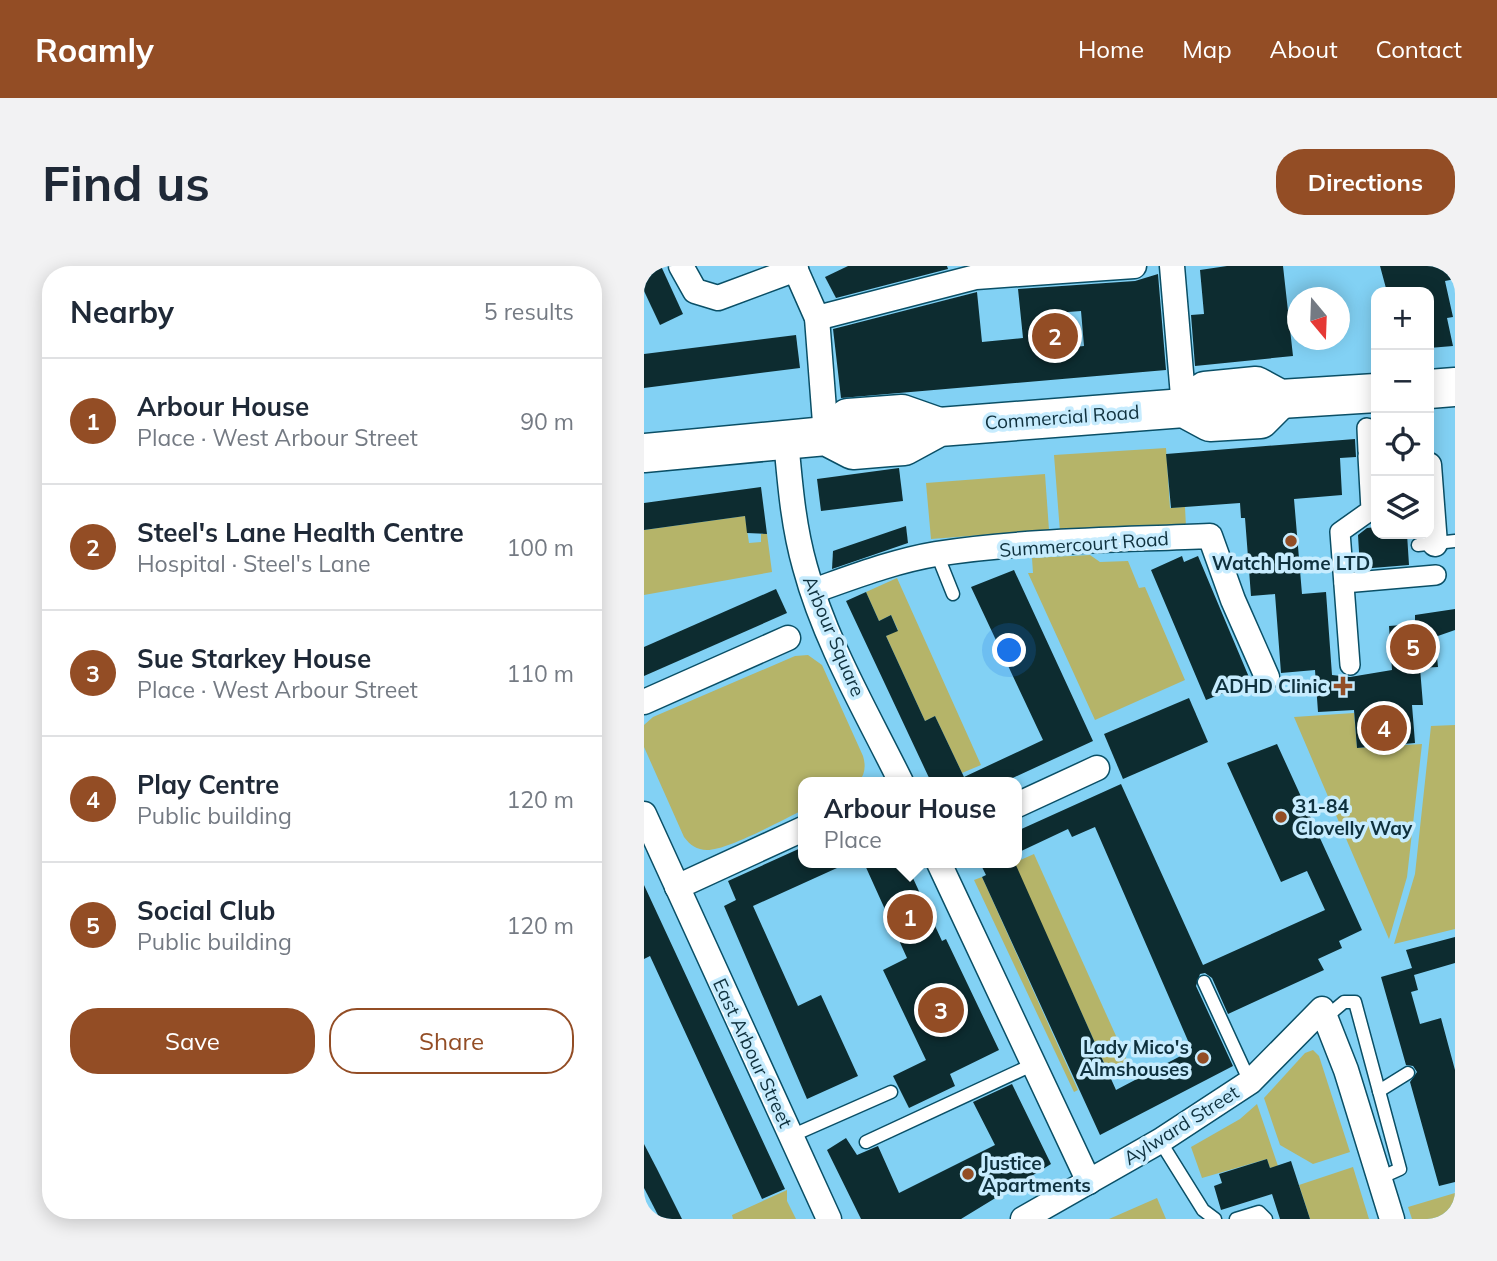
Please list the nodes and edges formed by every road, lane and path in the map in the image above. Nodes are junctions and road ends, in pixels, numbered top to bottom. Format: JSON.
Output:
{"nodes":[{"id":1,"x":681,"y":266,"type":"edge"},
{"id":2,"x":1134,"y":266,"type":"edge"},
{"id":3,"x":1172,"y":266,"type":"edge"},
{"id":4,"x":795,"y":268,"type":"edge"},
{"id":5,"x":817,"y":318,"type":"junction"},
{"id":6,"x":1455,"y":387,"type":"edge"},
{"id":7,"x":1434,"y":389,"type":"edge"},
{"id":8,"x":1184,"y":408,"type":"junction"},
{"id":9,"x":1371,"y":410,"type":"edge"},
{"id":10,"x":826,"y":436,"type":"junction"},
{"id":11,"x":786,"y":440,"type":"junction"},
{"id":12,"x":644,"y":453,"type":"edge"},
{"id":13,"x":1430,"y":476,"type":"edge"},
{"id":14,"x":1436,"y":543,"type":"edge"},
{"id":15,"x":937,"y":554,"type":"junction"},
{"id":16,"x":1436,"y":575,"type":"dead end"},
{"id":17,"x":1344,"y":583,"type":"junction"},
{"id":18,"x":813,"y":591,"type":"junction"},
{"id":19,"x":953,"y":594,"type":"dead end"},
{"id":20,"x":789,"y":638,"type":"dead end"},
{"id":21,"x":1350,"y":665,"type":"dead end"},
{"id":22,"x":1267,"y":677,"type":"dead end"},
{"id":23,"x":644,"y":702,"type":"edge"},
{"id":24,"x":1097,"y":768,"type":"dead end"},
{"id":25,"x":899,"y":777,"type":"edge"},
{"id":26,"x":1022,"y":803,"type":"edge"},
{"id":27,"x":644,"y":814,"type":"edge"},
{"id":28,"x":798,"y":831,"type":"edge"},
{"id":29,"x":941,"y":868,"type":"edge"},
{"id":30,"x":677,"y":887,"type":"junction"},
{"id":31,"x":1204,"y":982,"type":"dead end"},
{"id":32,"x":1324,"y":1013,"type":"junction"},
{"id":33,"x":1034,"y":1064,"type":"junction"},
{"id":34,"x":1408,"y":1073,"type":"dead end"},
{"id":35,"x":1250,"y":1082,"type":"junction"},
{"id":36,"x":1379,"y":1091,"type":"junction"},
{"id":37,"x":891,"y":1092,"type":"dead end"},
{"id":38,"x":791,"y":1136,"type":"junction"},
{"id":39,"x":1160,"y":1141,"type":"junction"},
{"id":40,"x":866,"y":1142,"type":"dead end"},
{"id":41,"x":1380,"y":1178,"type":"junction"},
{"id":42,"x":1089,"y":1182,"type":"junction"},
{"id":43,"x":829,"y":1219,"type":"edge"},
{"id":44,"x":1023,"y":1219,"type":"edge"},
{"id":45,"x":1215,"y":1219,"type":"edge"},
{"id":46,"x":1236,"y":1219,"type":"edge"},
{"id":47,"x":1266,"y":1219,"type":"edge"},
{"id":48,"x":1392,"y":1219,"type":"edge"}],
"edges":[{"from":1,"to":4,"type":"street"},
{"from":2,"to":5,"type":"street"},
{"from":3,"to":8,"type":"street"},
{"from":4,"to":5,"type":"street"},
{"from":5,"to":10,"type":"street"},
{"from":6,"to":7,"type":"highway"},
{"from":8,"to":9,"type":"highway","name":"Commercial Road"},
{"from":8,"to":10,"type":"highway","name":"Commercial Road"},
{"from":9,"to":17,"type":"street"},
{"from":10,"to":11,"type":"highway","name":"Commercial Road"},
{"from":11,"to":12,"type":"highway","name":"Commercial Road"},
{"from":11,"to":18,"type":"street","name":"Arbour Square"},
{"from":13,"to":14,"type":"street"},
{"from":15,"to":18,"type":"street","name":"Summercourt Road"},
{"from":15,"to":19,"type":"lane"},
{"from":15,"to":22,"type":"street","name":"Summercourt Road"},
{"from":16,"to":17,"type":"street"},
{"from":17,"to":21,"type":"street"},
{"from":18,"to":25,"type":"street","name":"Arbour Square"},
{"from":20,"to":23,"type":"street"},
{"from":24,"to":26,"type":"street"},
{"from":27,"to":30,"type":"street"},
{"from":28,"to":30,"type":"street"},
{"from":29,"to":33,"type":"street"},
{"from":30,"to":38,"type":"street","name":"East Arbour Street"},
{"from":31,"to":35,"type":"lane"},
{"from":32,"to":35,"type":"street","name":"Aylward Street"},
{"from":32,"to":36,"type":"lane"},
{"from":32,"to":41,"type":"street"},
{"from":33,"to":40,"type":"lane"},
{"from":33,"to":42,"type":"street"},
{"from":34,"to":36,"type":"lane"},
{"from":35,"to":39,"type":"street","name":"Aylward Street"},
{"from":36,"to":41,"type":"lane"},
{"from":37,"to":38,"type":"lane"},
{"from":38,"to":43,"type":"street","name":"East Arbour Street"},
{"from":39,"to":42,"type":"street","name":"Aylward Street"},
{"from":39,"to":45,"type":"lane"},
{"from":41,"to":48,"type":"street"},
{"from":42,"to":44,"type":"street","name":"Aylward Street"},
{"from":46,"to":47,"type":"lane"}]}
